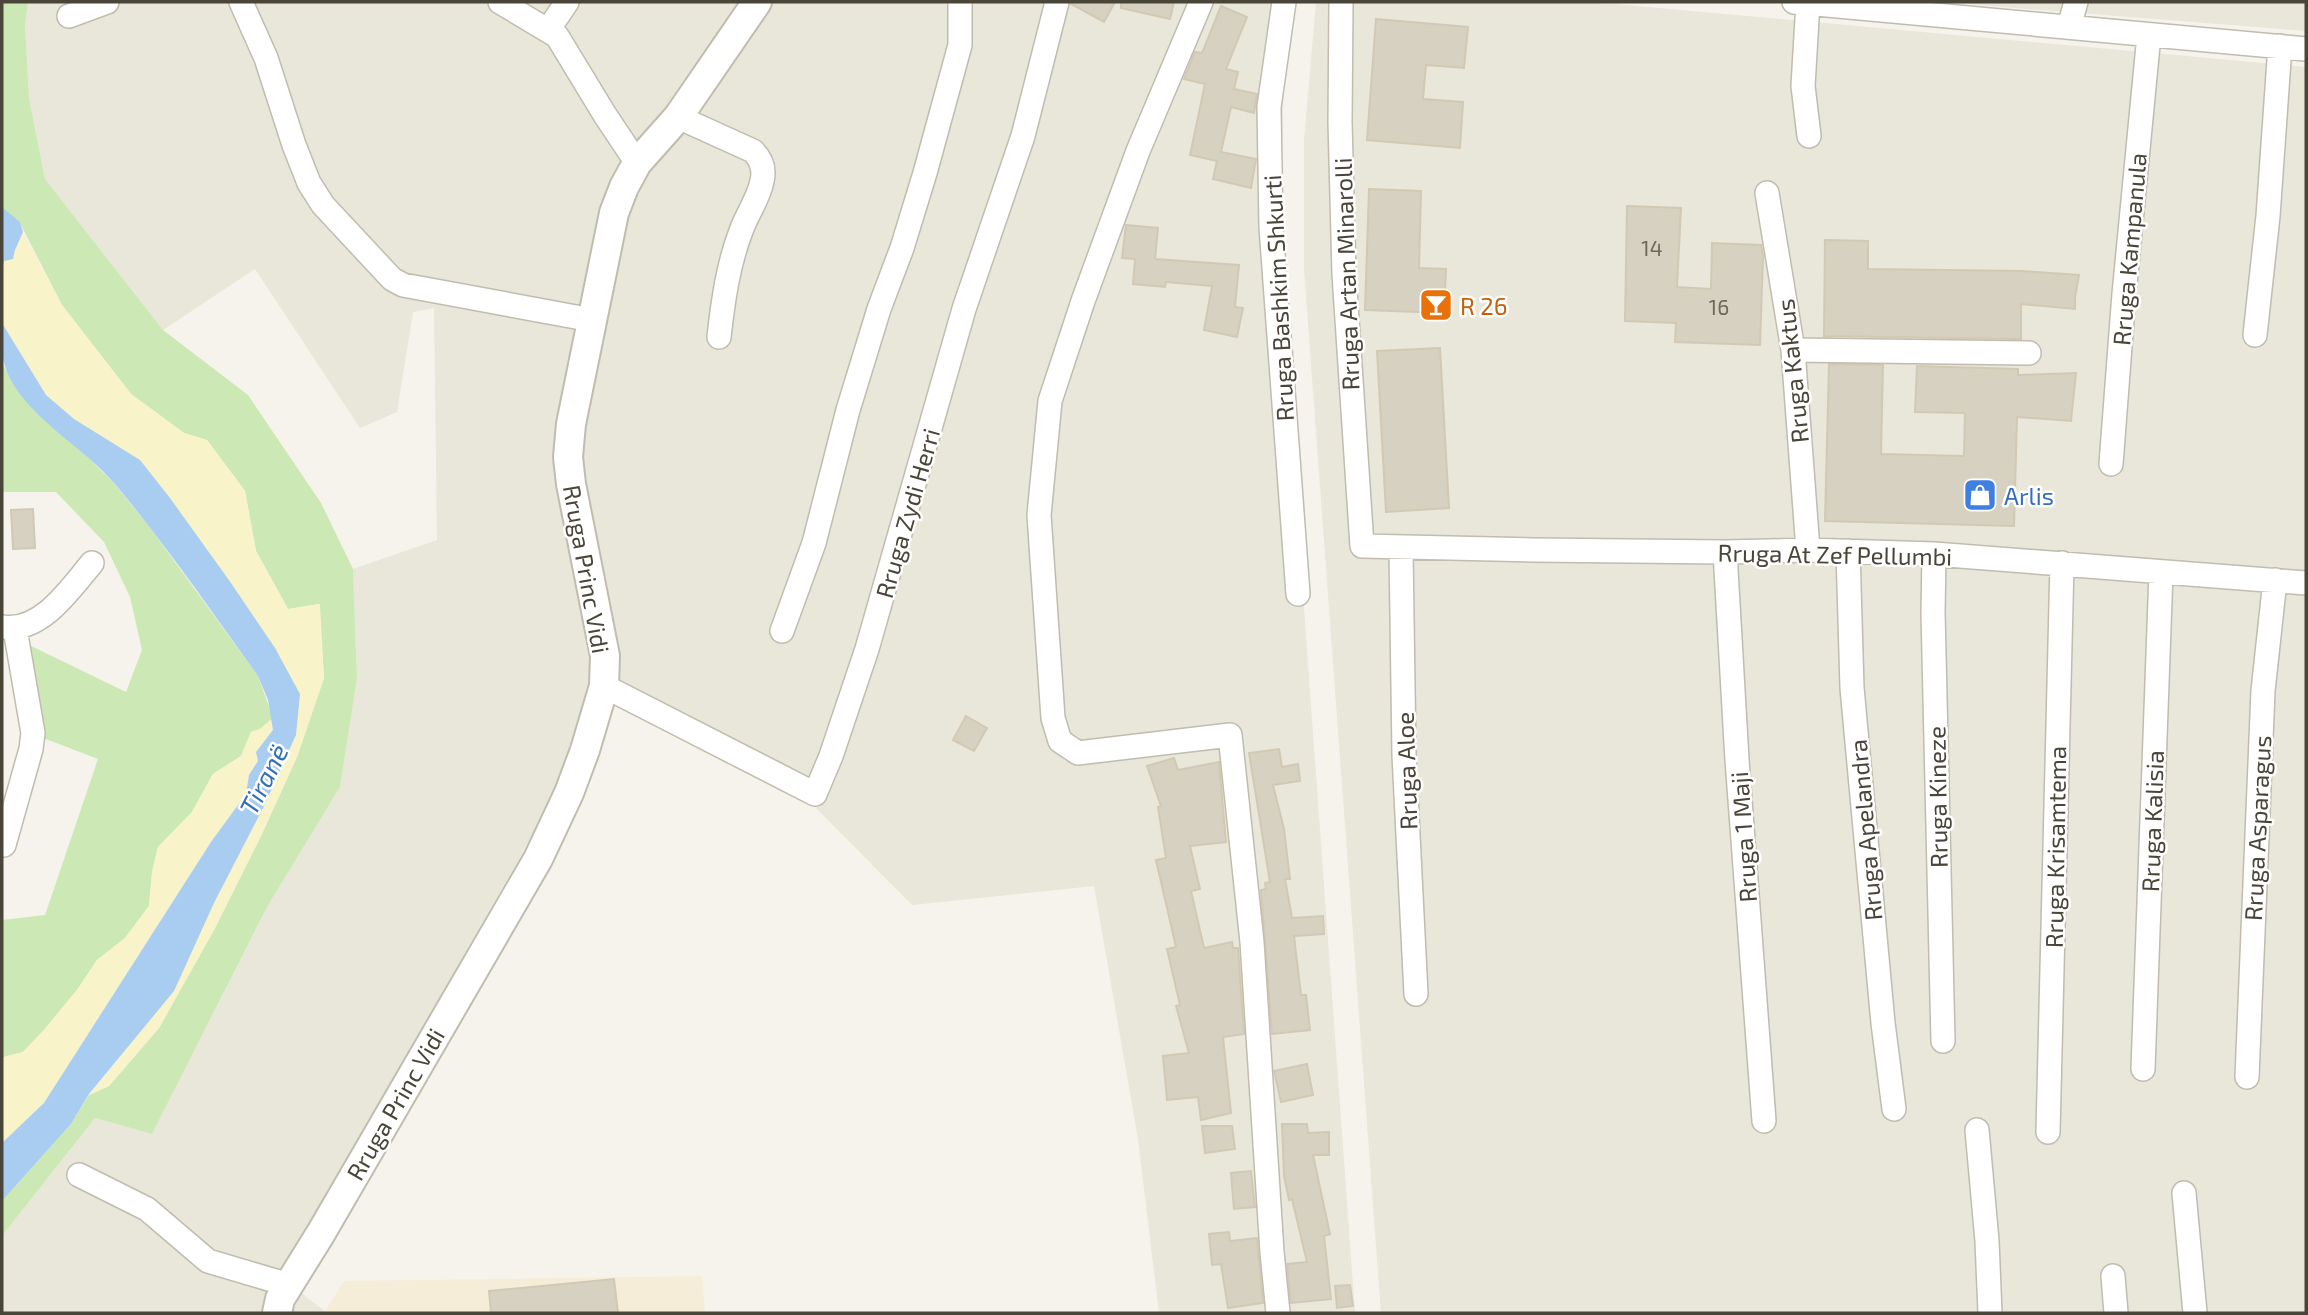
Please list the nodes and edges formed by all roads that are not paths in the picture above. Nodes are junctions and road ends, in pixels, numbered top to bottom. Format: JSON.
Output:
{"nodes":[{"id":1,"x":107,"y":2,"type":"edge"},
{"id":2,"x":241,"y":2,"type":"edge"},
{"id":3,"x":500,"y":2,"type":"edge"},
{"id":4,"x":567,"y":2,"type":"edge"},
{"id":5,"x":757,"y":2,"type":"edge"},
{"id":6,"x":960,"y":2,"type":"edge"},
{"id":7,"x":1057,"y":2,"type":"edge"},
{"id":8,"x":1201,"y":2,"type":"edge"},
{"id":9,"x":1284,"y":2,"type":"edge"},
{"id":10,"x":1341,"y":2,"type":"edge"},
{"id":11,"x":1794,"y":2,"type":"edge"},
{"id":12,"x":1808,"y":2,"type":"edge"},
{"id":13,"x":2076,"y":2,"type":"edge"},
{"id":14,"x":1936,"y":8,"type":"edge"},
{"id":15,"x":69,"y":16,"type":"dead end"},
{"id":16,"x":2069,"y":27,"type":"junction"},
{"id":17,"x":548,"y":30,"type":"junction"},
{"id":18,"x":2149,"y":35,"type":"junction"},
{"id":19,"x":2280,"y":46,"type":"junction"},
{"id":20,"x":2306,"y":49,"type":"edge"},
{"id":21,"x":678,"y":117,"type":"junction"},
{"id":22,"x":1809,"y":136,"type":"dead end"},
{"id":23,"x":637,"y":163,"type":"junction"},
{"id":24,"x":1767,"y":193,"type":"dead end"},
{"id":25,"x":592,"y":320,"type":"junction"},
{"id":26,"x":2255,"y":335,"type":"dead end"},
{"id":27,"x":719,"y":337,"type":"dead end"},
{"id":28,"x":1793,"y":350,"type":"junction"},
{"id":29,"x":2029,"y":353,"type":"dead end"},
{"id":30,"x":2111,"y":464,"type":"dead end"},
{"id":31,"x":1362,"y":546,"type":"joint"},
{"id":32,"x":1401,"y":548,"type":"junction"},
{"id":33,"x":1808,"y":550,"type":"junction"},
{"id":34,"x":1848,"y":551,"type":"junction"},
{"id":35,"x":1725,"y":552,"type":"junction"},
{"id":36,"x":1934,"y":554,"type":"junction"},
{"id":37,"x":92,"y":563,"type":"dead end"},
{"id":38,"x":2063,"y":563,"type":"junction"},
{"id":39,"x":2161,"y":572,"type":"junction"},
{"id":40,"x":2275,"y":580,"type":"junction"},
{"id":41,"x":2306,"y":583,"type":"edge"},
{"id":42,"x":1298,"y":594,"type":"dead end"},
{"id":43,"x":8,"y":628,"type":"edge"},
{"id":44,"x":782,"y":631,"type":"dead end"},
{"id":45,"x":604,"y":687,"type":"junction"},
{"id":46,"x":4,"y":845,"type":"dead end"},
{"id":47,"x":1416,"y":994,"type":"dead end"},
{"id":48,"x":1943,"y":1041,"type":"dead end"},
{"id":49,"x":2143,"y":1069,"type":"dead end"},
{"id":50,"x":2247,"y":1077,"type":"dead end"},
{"id":51,"x":1894,"y":1109,"type":"dead end"},
{"id":52,"x":1764,"y":1121,"type":"dead end"},
{"id":53,"x":1977,"y":1130,"type":"dead end"},
{"id":54,"x":2048,"y":1132,"type":"dead end"},
{"id":55,"x":79,"y":1175,"type":"dead end"},
{"id":56,"x":2184,"y":1194,"type":"dead end"},
{"id":57,"x":2113,"y":1276,"type":"dead end"},
{"id":58,"x":289,"y":1285,"type":"junction"},
{"id":59,"x":277,"y":1313,"type":"edge"},
{"id":60,"x":1278,"y":1313,"type":"edge"},
{"id":61,"x":1990,"y":1313,"type":"edge"},
{"id":62,"x":2116,"y":1313,"type":"edge"},
{"id":63,"x":2195,"y":1313,"type":"edge"}],
"edges":[{"from":1,"to":15,"type":"street"},
{"from":2,"to":25,"type":"street"},
{"from":3,"to":17,"type":"street"},
{"from":4,"to":17,"type":"street"},
{"from":5,"to":21,"type":"street","name":"Rruga Princ Vidi"},
{"from":6,"to":44,"type":"street"},
{"from":7,"to":45,"type":"street","name":"Rruga Zydi Herri"},
{"from":8,"to":60,"type":"street"},
{"from":9,"to":42,"type":"street","name":"Rruga Bashkim Shkurti"},
{"from":10,"to":31,"type":"street","name":"Rruga Artan Minarolli"},
{"from":11,"to":12,"type":"street"},
{"from":12,"to":14,"type":"street"},
{"from":12,"to":22,"type":"street"},
{"from":13,"to":16,"type":"street"},
{"from":14,"to":16,"type":"street"},
{"from":16,"to":18,"type":"street"},
{"from":17,"to":23,"type":"street"},
{"from":18,"to":19,"type":"street"},
{"from":18,"to":30,"type":"street","name":"Rruga Kampanula"},
{"from":19,"to":20,"type":"street"},
{"from":19,"to":26,"type":"street"},
{"from":21,"to":23,"type":"street","name":"Rruga Princ Vidi"},
{"from":21,"to":27,"type":"street"},
{"from":23,"to":25,"type":"street","name":"Rruga Princ Vidi"},
{"from":24,"to":28,"type":"street","name":"Rruga Kaktus"},
{"from":25,"to":45,"type":"street","name":"Rruga Princ Vidi"},
{"from":28,"to":29,"type":"street"},
{"from":28,"to":33,"type":"street","name":"Rruga Kaktus"},
{"from":31,"to":32,"type":"street","name":"Rruga At Zef Pellumbi"},
{"from":32,"to":35,"type":"street","name":"Rruga At Zef Pellumbi"},
{"from":32,"to":47,"type":"street","name":"Rruga Aloe"},
{"from":33,"to":34,"type":"street","name":"Rruga At Zef Pellumbi"},
{"from":33,"to":35,"type":"street","name":"Rruga At Zef Pellumbi"},
{"from":34,"to":36,"type":"street","name":"Rruga At Zef Pellumbi"},
{"from":34,"to":51,"type":"street","name":"Rruga Apelandra"},
{"from":35,"to":52,"type":"street","name":"Rruga 1 Maji"},
{"from":36,"to":38,"type":"street","name":"Rruga At Zef Pellumbi"},
{"from":36,"to":48,"type":"street","name":"Rruga Kineze"},
{"from":37,"to":43,"type":"street"},
{"from":38,"to":39,"type":"street","name":"Rruga At Zef Pellumbi"},
{"from":38,"to":54,"type":"street","name":"Rruga Krisamtema"},
{"from":39,"to":40,"type":"street","name":"Rruga At Zef Pellumbi"},
{"from":39,"to":49,"type":"street","name":"Rruga Kalisia"},
{"from":40,"to":41,"type":"street","name":"Rruga At Zef Pellumbi"},
{"from":40,"to":50,"type":"street","name":"Rruga Asparagus"},
{"from":43,"to":46,"type":"street"},
{"from":45,"to":58,"type":"street","name":"Rruga Princ Vidi"},
{"from":53,"to":61,"type":"street"},
{"from":55,"to":58,"type":"street"},
{"from":56,"to":63,"type":"street"},
{"from":57,"to":62,"type":"street"},
{"from":58,"to":59,"type":"street","name":"Rruga Princ Vidi"}]}
